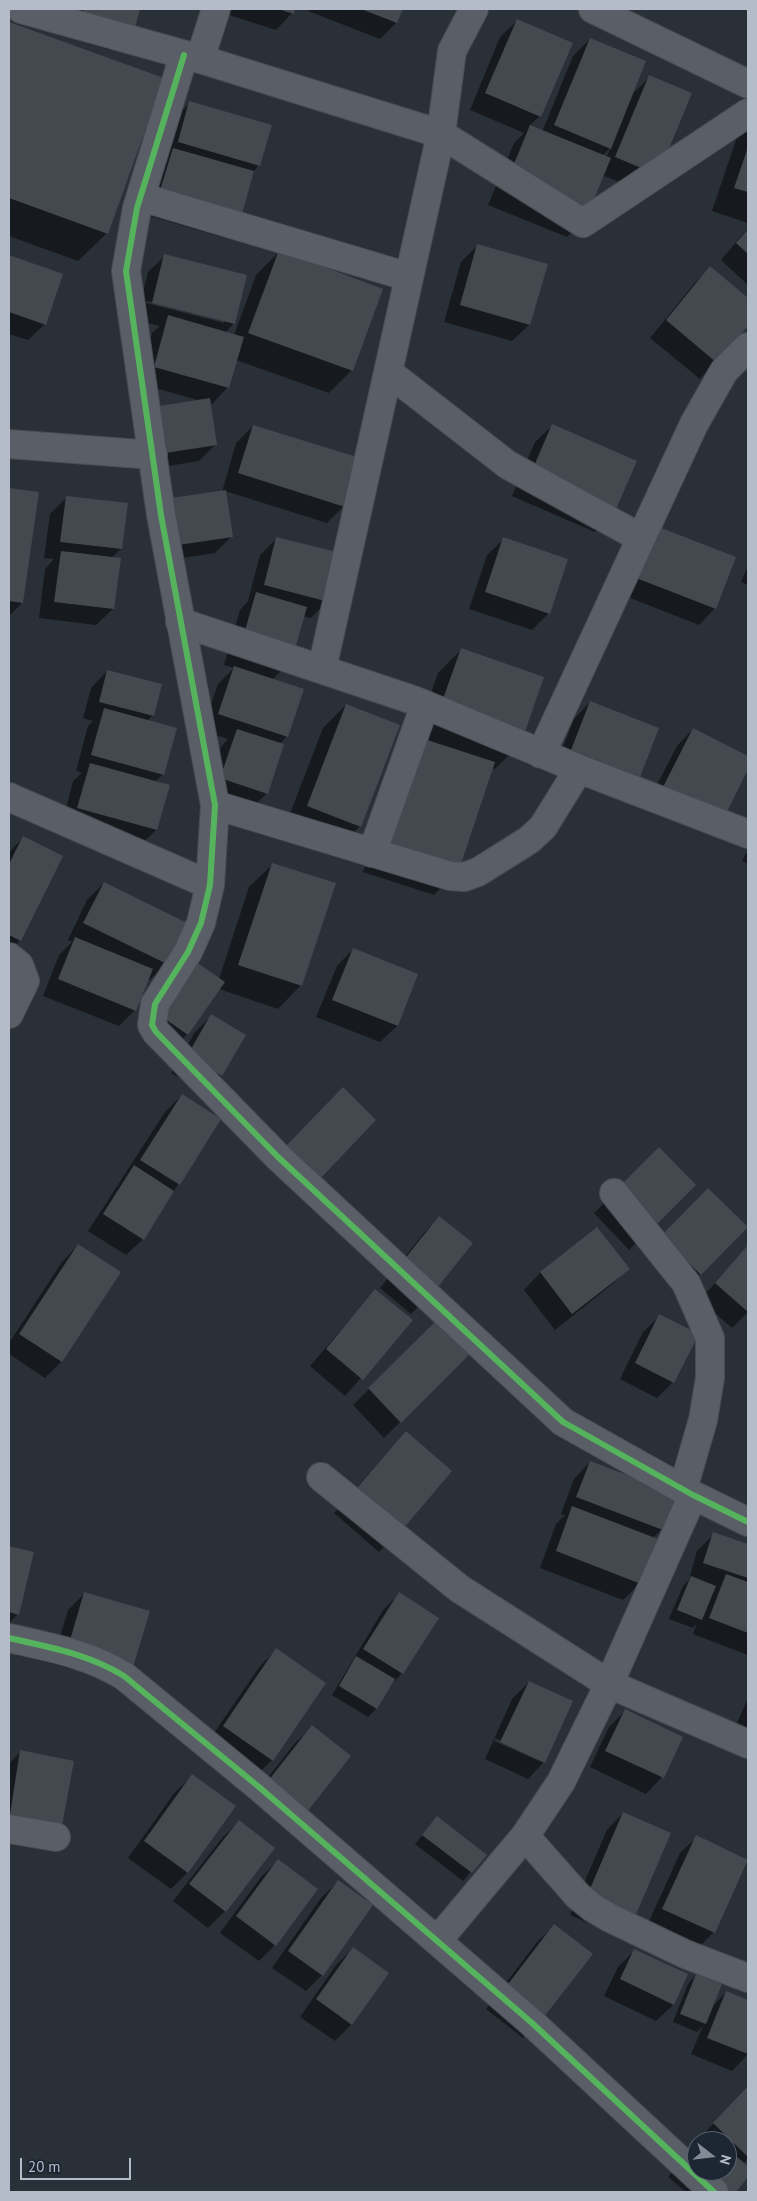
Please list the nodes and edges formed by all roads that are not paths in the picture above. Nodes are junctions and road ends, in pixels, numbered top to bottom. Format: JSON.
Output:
{"nodes":[{"id":1,"x":21,"y":9,"type":"edge"},
{"id":2,"x":216,"y":9,"type":"edge"},
{"id":3,"x":474,"y":9,"type":"edge"},
{"id":4,"x":593,"y":9,"type":"edge"},
{"id":5,"x":192,"y":57,"type":"junction"},
{"id":6,"x":748,"y":84,"type":"edge"},
{"id":7,"x":748,"y":113,"type":"edge"},
{"id":8,"x":441,"y":134,"type":"junction"},
{"id":9,"x":141,"y":197,"type":"junction"},
{"id":10,"x":409,"y":277,"type":"junction"},
{"id":11,"x":748,"y":347,"type":"edge"},
{"id":12,"x":388,"y":372,"type":"junction"},
{"id":13,"x":9,"y":444,"type":"edge"},
{"id":14,"x":153,"y":455,"type":"junction"},
{"id":15,"x":641,"y":538,"type":"junction"},
{"id":16,"x":180,"y":622,"type":"junction"},
{"id":17,"x":322,"y":669,"type":"junction"},
{"id":18,"x":425,"y":705,"type":"junction"},
{"id":19,"x":541,"y":754,"type":"junction"},
{"id":20,"x":579,"y":769,"type":"junction"},
{"id":21,"x":9,"y":797,"type":"edge"},
{"id":22,"x":214,"y":805,"type":"junction"},
{"id":23,"x":748,"y":834,"type":"edge"},
{"id":24,"x":372,"y":853,"type":"junction"},
{"id":25,"x":210,"y":886,"type":"junction"},
{"id":26,"x":9,"y":957,"type":"edge"},
{"id":27,"x":9,"y":1014,"type":"edge"},
{"id":28,"x":614,"y":1193,"type":"dead end"},
{"id":29,"x":321,"y":1478,"type":"dead end"},
{"id":30,"x":688,"y":1492,"type":"junction"},
{"id":31,"x":748,"y":1522,"type":"edge"},
{"id":32,"x":9,"y":1638,"type":"edge"},
{"id":33,"x":609,"y":1684,"type":"junction"},
{"id":34,"x":748,"y":1744,"type":"edge"},
{"id":35,"x":9,"y":1829,"type":"edge"},
{"id":36,"x":524,"y":1836,"type":"junction"},
{"id":37,"x":56,"y":1837,"type":"dead end"},
{"id":38,"x":437,"y":1941,"type":"junction"},
{"id":39,"x":748,"y":1978,"type":"edge"},
{"id":40,"x":714,"y":2192,"type":"edge"}],
"edges":[{"from":1,"to":5,"type":"street"},
{"from":2,"to":5,"type":"street"},
{"from":3,"to":8,"type":"street"},
{"from":4,"to":6,"type":"street"},
{"from":5,"to":8,"type":"street"},
{"from":5,"to":9,"type":"street"},
{"from":7,"to":8,"type":"street"},
{"from":8,"to":10,"type":"street"},
{"from":9,"to":10,"type":"street"},
{"from":9,"to":14,"type":"street"},
{"from":10,"to":12,"type":"street"},
{"from":11,"to":15,"type":"street"},
{"from":12,"to":15,"type":"street"},
{"from":12,"to":17,"type":"street"},
{"from":13,"to":14,"type":"street"},
{"from":14,"to":16,"type":"street"},
{"from":15,"to":19,"type":"street"},
{"from":16,"to":17,"type":"street"},
{"from":16,"to":22,"type":"street"},
{"from":17,"to":18,"type":"street"},
{"from":18,"to":19,"type":"street"},
{"from":18,"to":24,"type":"street"},
{"from":19,"to":20,"type":"street"},
{"from":20,"to":23,"type":"street"},
{"from":20,"to":24,"type":"street"},
{"from":21,"to":25,"type":"street"},
{"from":22,"to":24,"type":"street"},
{"from":22,"to":25,"type":"street"},
{"from":25,"to":30,"type":"street"},
{"from":26,"to":27,"type":"street"},
{"from":28,"to":30,"type":"street"},
{"from":29,"to":33,"type":"street"},
{"from":30,"to":31,"type":"street"},
{"from":30,"to":33,"type":"street"},
{"from":32,"to":38,"type":"street"},
{"from":33,"to":34,"type":"street"},
{"from":33,"to":36,"type":"street"},
{"from":35,"to":37,"type":"street"},
{"from":36,"to":38,"type":"street"},
{"from":36,"to":39,"type":"street"},
{"from":38,"to":40,"type":"street"}]}
